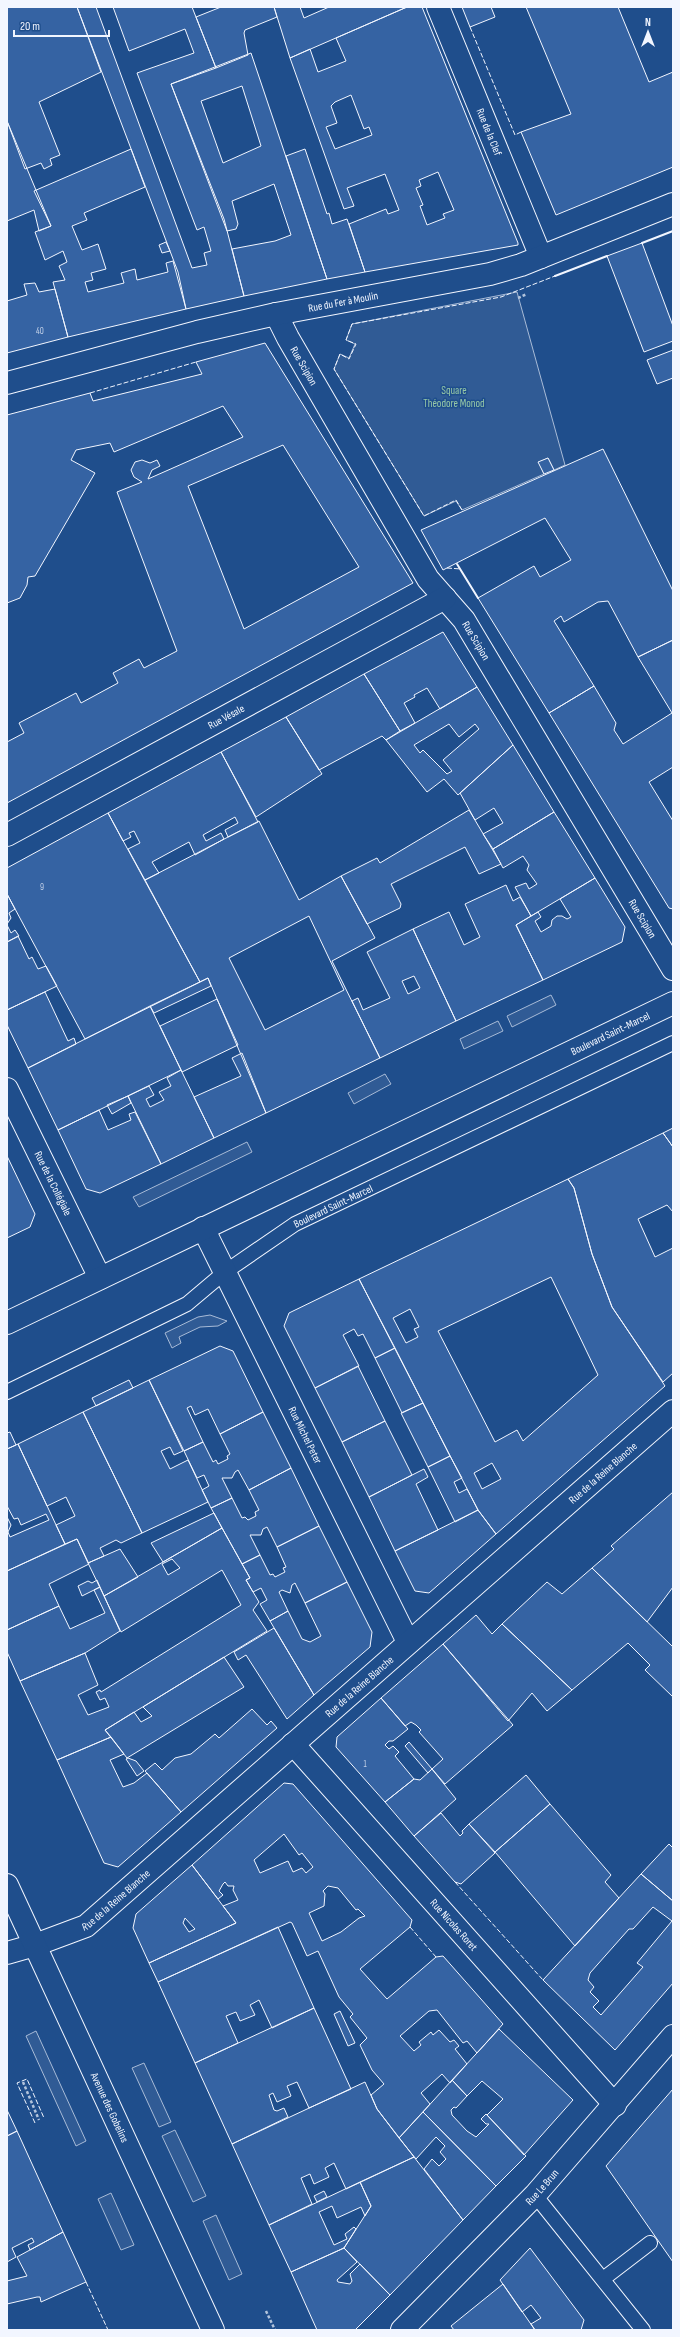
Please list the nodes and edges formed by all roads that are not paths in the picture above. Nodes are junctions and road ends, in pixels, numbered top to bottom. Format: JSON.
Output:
{"nodes":[{"id":1,"x":438,"y":7,"type":"edge"},
{"id":2,"x":673,"y":204,"type":"edge"},
{"id":3,"x":541,"y":257,"type":"junction"},
{"id":4,"x":276,"y":314,"type":"junction"},
{"id":5,"x":7,"y":384,"type":"edge"},
{"id":6,"x":444,"y":598,"type":"junction"},
{"id":7,"x":7,"y":834,"type":"edge"},
{"id":8,"x":673,"y":969,"type":"edge"},
{"id":9,"x":673,"y":1003,"type":"edge"},
{"id":10,"x":673,"y":1043,"type":"edge"},
{"id":11,"x":7,"y":1089,"type":"edge"},
{"id":12,"x":203,"y":1228,"type":"junction"},
{"id":13,"x":226,"y":1272,"type":"junction"},
{"id":14,"x":100,"y":1278,"type":"junction"},
{"id":15,"x":7,"y":1323,"type":"edge"},
{"id":16,"x":7,"y":1392,"type":"edge"},
{"id":17,"x":673,"y":1411,"type":"edge"},
{"id":18,"x":408,"y":1642,"type":"junction"},
{"id":19,"x":293,"y":1744,"type":"junction"},
{"id":20,"x":7,"y":1884,"type":"edge"},
{"id":21,"x":36,"y":1945,"type":"junction"},
{"id":22,"x":7,"y":1953,"type":"edge"},
{"id":23,"x":673,"y":2036,"type":"edge"},
{"id":24,"x":615,"y":2105,"type":"junction"},
{"id":25,"x":535,"y":2195,"type":"junction"},
{"id":26,"x":650,"y":2243,"type":"dead end"},
{"id":27,"x":603,"y":2279,"type":"junction"},
{"id":28,"x":213,"y":2330,"type":"edge"},
{"id":29,"x":402,"y":2330,"type":"edge"},
{"id":30,"x":643,"y":2330,"type":"edge"}],
"edges":[{"from":1,"to":3,"type":"street","name":"Rue de la Clef"},
{"from":2,"to":3,"type":"street","name":"Rue du Fer à Moulin"},
{"from":3,"to":4,"type":"street","name":"Rue du Fer à Moulin"},
{"from":4,"to":5,"type":"street","name":"Rue du Fer à Moulin"},
{"from":4,"to":6,"type":"street","name":"Rue Scipion"},
{"from":6,"to":7,"type":"street","name":"Rue Vésale"},
{"from":6,"to":8,"type":"street","name":"Rue Scipion"},
{"from":9,"to":12,"type":"street","name":"Boulevard Saint-Marcel"},
{"from":10,"to":13,"type":"lane","name":"Boulevard Saint-Marcel"},
{"from":11,"to":14,"type":"street","name":"Rue de la Collégiale"},
{"from":12,"to":13,"type":"street","name":"Rue Michel Peter"},
{"from":12,"to":14,"type":"street","name":"Boulevard Saint-Marcel"},
{"from":13,"to":16,"type":"lane","name":"Boulevard Saint-Marcel"},
{"from":13,"to":18,"type":"street","name":"Rue Michel Peter"},
{"from":14,"to":15,"type":"street","name":"Boulevard Saint-Marcel"},
{"from":17,"to":18,"type":"street","name":"Rue de la Reine Blanche"},
{"from":18,"to":19,"type":"street","name":"Rue de la Reine Blanche"},
{"from":19,"to":21,"type":"street","name":"Rue de la Reine Blanche"},
{"from":19,"to":24,"type":"street","name":"Rue Nicolas Roret"},
{"from":20,"to":21,"type":"street","name":"Avenue des Gobelins"},
{"from":21,"to":22,"type":"street","name":"Rue de la Reine Blanche"},
{"from":21,"to":28,"type":"street","name":"Avenue des Gobelins"},
{"from":23,"to":24,"type":"street","name":"Rue Le Brun"},
{"from":24,"to":25,"type":"street","name":"Rue Le Brun"},
{"from":25,"to":27,"type":"lane"},
{"from":25,"to":29,"type":"street","name":"Rue Le Brun"},
{"from":26,"to":27,"type":"lane"},
{"from":27,"to":30,"type":"lane"}]}
